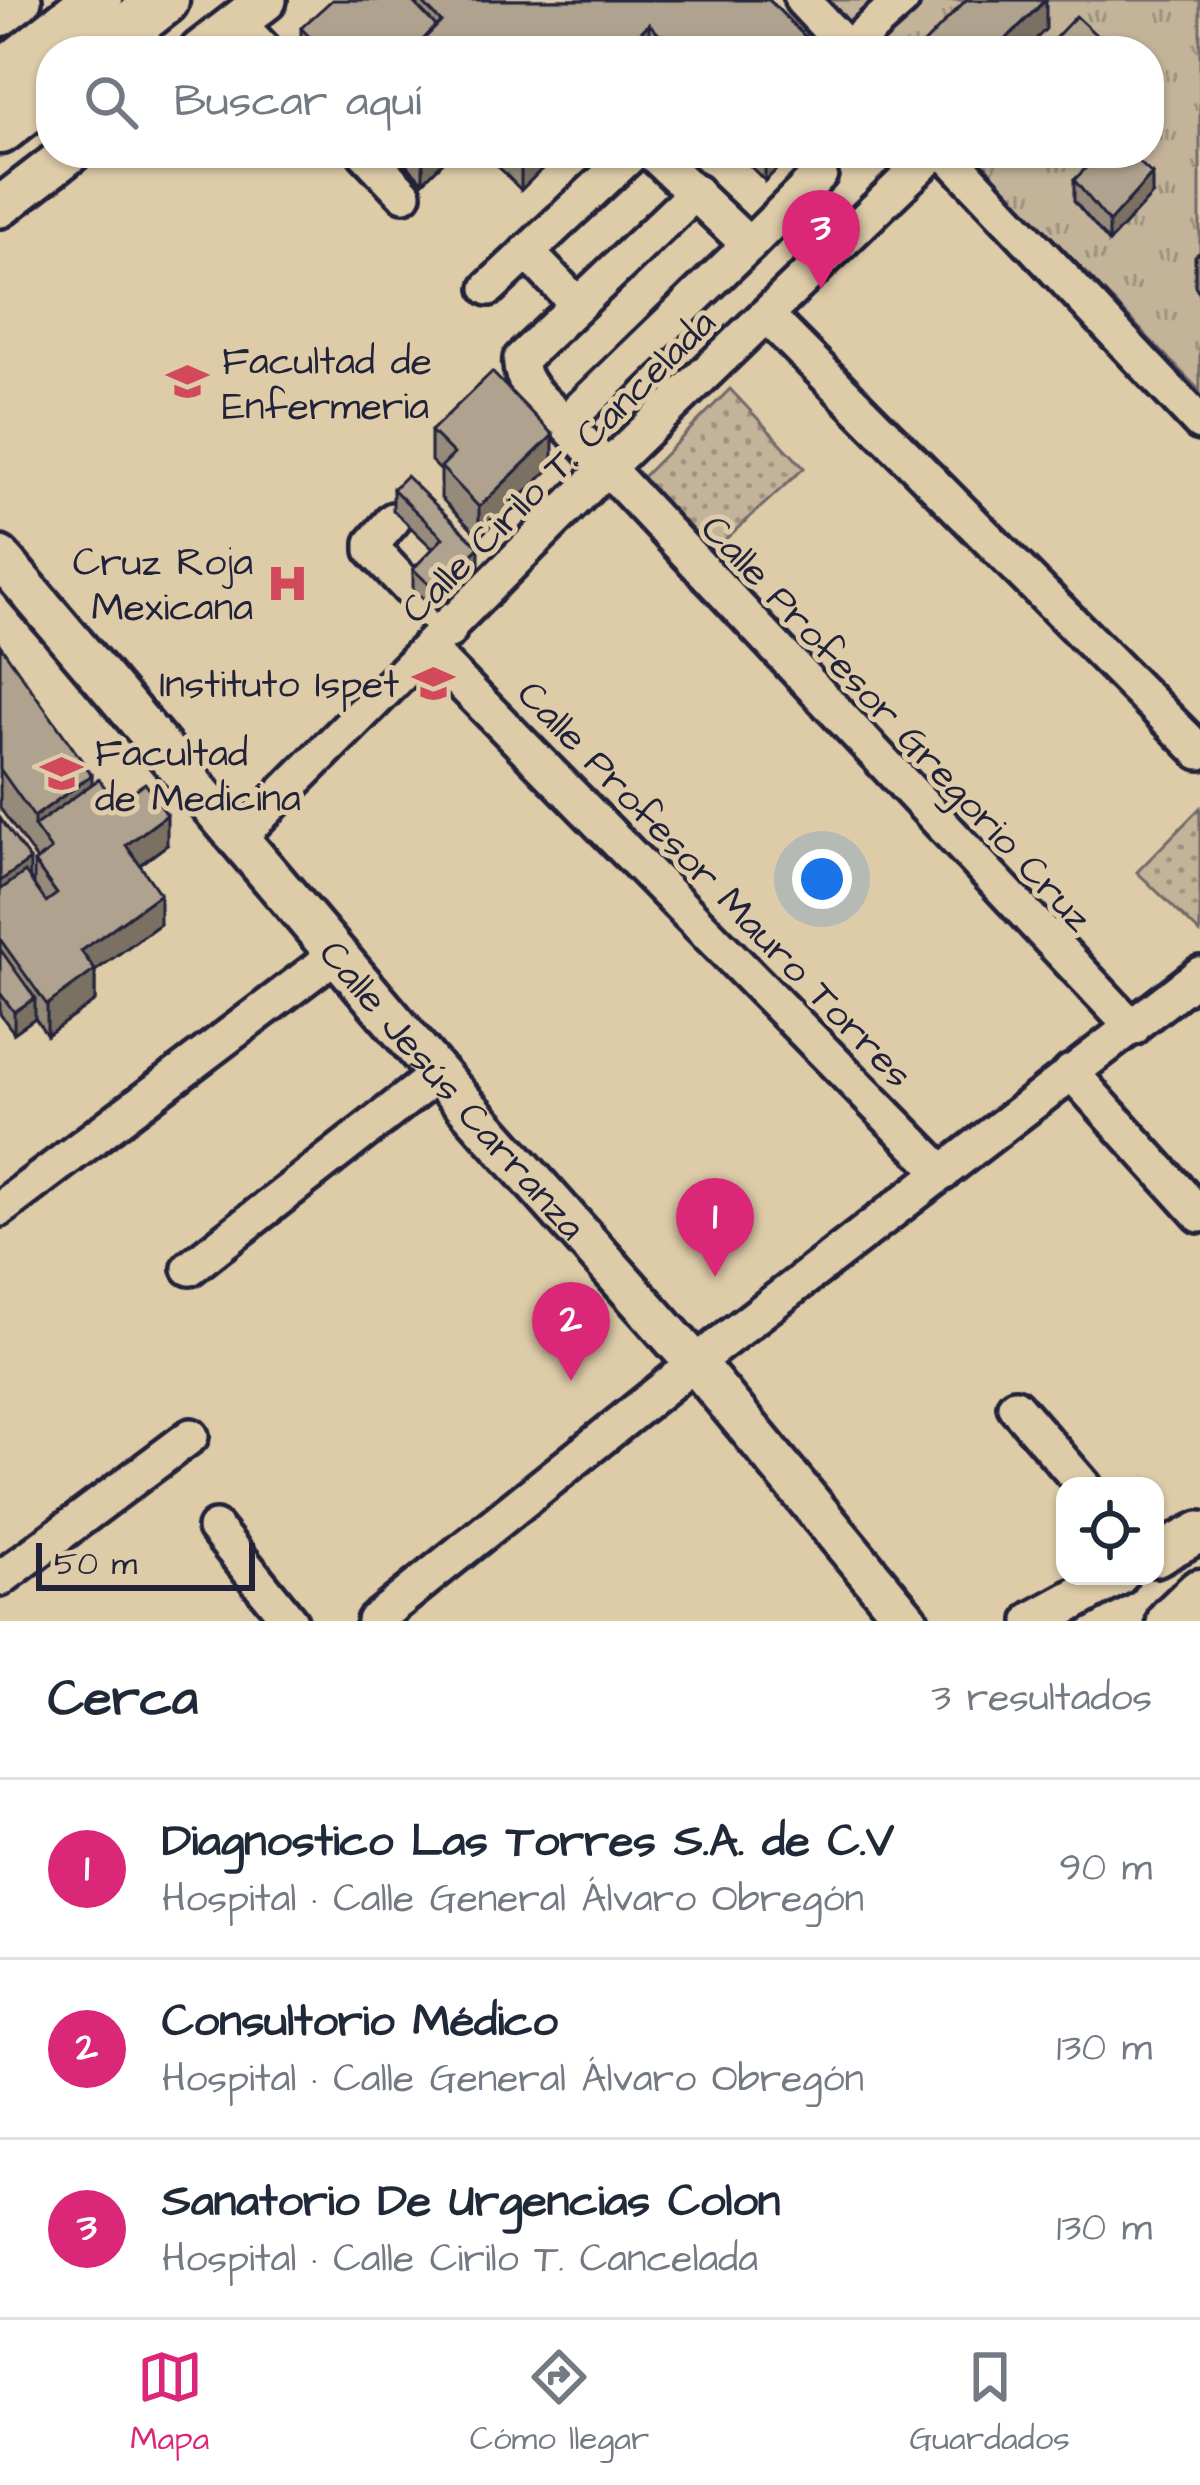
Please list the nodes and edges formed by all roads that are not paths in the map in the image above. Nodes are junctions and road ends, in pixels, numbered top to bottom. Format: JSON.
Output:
{"nodes":[{"id":1,"x":21,"y":0,"type":"edge"},
{"id":2,"x":98,"y":0,"type":"edge"},
{"id":3,"x":164,"y":0,"type":"edge"},
{"id":4,"x":802,"y":0,"type":"edge"},
{"id":5,"x":902,"y":0,"type":"edge"},
{"id":6,"x":251,"y":11,"type":"edge"},
{"id":7,"x":0,"y":16,"type":"edge"},
{"id":8,"x":52,"y":36,"type":"edge"},
{"id":9,"x":118,"y":36,"type":"edge"},
{"id":10,"x":219,"y":36,"type":"edge"},
{"id":11,"x":836,"y":36,"type":"edge"},
{"id":12,"x":864,"y":36,"type":"edge"},
{"id":13,"x":36,"y":49,"type":"edge"},
{"id":14,"x":0,"y":77,"type":"edge"},
{"id":15,"x":36,"y":101,"type":"edge"},
{"id":16,"x":0,"y":129,"type":"edge"},
{"id":17,"x":51,"y":168,"type":"edge"},
{"id":18,"x":379,"y":168,"type":"edge"},
{"id":19,"x":617,"y":168,"type":"edge"},
{"id":20,"x":669,"y":168,"type":"edge"},
{"id":21,"x":919,"y":168,"type":"edge"},
{"id":22,"x":960,"y":168,"type":"edge"},
{"id":23,"x":820,"y":174,"type":"dead end"},
{"id":24,"x":696,"y":192,"type":"junction"},
{"id":25,"x":404,"y":194,"type":"dead end"},
{"id":26,"x":0,"y":207,"type":"edge"},
{"id":27,"x":748,"y":245,"type":"junction"},
{"id":28,"x":526,"y":252,"type":"junction"},
{"id":29,"x":488,"y":288,"type":"dead end"},
{"id":30,"x":577,"y":304,"type":"junction"},
{"id":31,"x":767,"y":316,"type":"junction"},
{"id":32,"x":565,"y":422,"type":"junction"},
{"id":33,"x":1200,"y":423,"type":"edge"},
{"id":34,"x":605,"y":470,"type":"junction"},
{"id":35,"x":393,"y":520,"type":"dead end"},
{"id":36,"x":0,"y":557,"type":"edge"},
{"id":37,"x":439,"y":641,"type":"junction"},
{"id":38,"x":1200,"y":752,"type":"edge"},
{"id":39,"x":240,"y":836,"type":"junction"},
{"id":40,"x":338,"y":953,"type":"junction"},
{"id":41,"x":1200,"y":974,"type":"edge"},
{"id":42,"x":1133,"y":1028,"type":"junction"},
{"id":43,"x":1071,"y":1072,"type":"junction"},
{"id":44,"x":438,"y":1074,"type":"junction"},
{"id":45,"x":943,"y":1172,"type":"junction"},
{"id":46,"x":0,"y":1209,"type":"edge"},
{"id":47,"x":1200,"y":1215,"type":"edge"},
{"id":48,"x":190,"y":1268,"type":"dead end"},
{"id":49,"x":695,"y":1364,"type":"junction"},
{"id":50,"x":1015,"y":1406,"type":"dead end"},
{"id":51,"x":191,"y":1436,"type":"dead end"},
{"id":52,"x":1076,"y":1477,"type":"edge"},
{"id":53,"x":214,"y":1528,"type":"dead end"},
{"id":54,"x":1200,"y":1532,"type":"edge"},
{"id":55,"x":1164,"y":1551,"type":"edge"},
{"id":56,"x":0,"y":1579,"type":"edge"},
{"id":57,"x":1101,"y":1585,"type":"edge"},
{"id":58,"x":1200,"y":1594,"type":"edge"},
{"id":59,"x":290,"y":1621,"type":"edge"},
{"id":60,"x":374,"y":1621,"type":"edge"},
{"id":61,"x":908,"y":1621,"type":"edge"},
{"id":62,"x":1035,"y":1621,"type":"edge"},
{"id":63,"x":1172,"y":1621,"type":"edge"}],
"edges":[{"from":1,"to":7,"type":"main road"},
{"from":2,"to":8,"type":"highway"},
{"from":3,"to":9,"type":"highway"},
{"from":4,"to":11,"type":"street"},
{"from":5,"to":12,"type":"street"},
{"from":6,"to":10,"type":"main road"},
{"from":13,"to":14,"type":"highway"},
{"from":15,"to":16,"type":"highway"},
{"from":17,"to":26,"type":"main road"},
{"from":18,"to":25,"type":"street"},
{"from":19,"to":28,"type":"street"},
{"from":20,"to":24,"type":"street"},
{"from":21,"to":31,"type":"street","name":"Calle Cirilo T. Cancelada"},
{"from":22,"to":33,"type":"street"},
{"from":23,"to":27,"type":"street"},
{"from":24,"to":27,"type":"street"},
{"from":24,"to":30,"type":"street"},
{"from":27,"to":32,"type":"street"},
{"from":28,"to":29,"type":"street"},
{"from":28,"to":30,"type":"street"},
{"from":30,"to":32,"type":"street","name":"Calle Profesor Gregorio Cruz"},
{"from":31,"to":34,"type":"street","name":"Calle Cirilo T. Cancelada"},
{"from":31,"to":38,"type":"street"},
{"from":32,"to":34,"type":"street","name":"Calle Profesor Gregorio Cruz"},
{"from":34,"to":37,"type":"street","name":"Calle Cirilo T. Cancelada"},
{"from":34,"to":42,"type":"street","name":"Calle Profesor Gregorio Cruz"},
{"from":35,"to":37,"type":"street","name":"Calle Profesor Mauro Torres"},
{"from":36,"to":39,"type":"main road","name":"Calle Jesús Carranza"},
{"from":37,"to":39,"type":"street","name":"Calle Cirilo T. Cancelada"},
{"from":37,"to":45,"type":"street","name":"Calle Profesor Mauro Torres"},
{"from":39,"to":40,"type":"main road","name":"Calle Jesús Carranza"},
{"from":40,"to":44,"type":"main road","name":"Calle Jesús Carranza"},
{"from":40,"to":46,"type":"street"},
{"from":41,"to":42,"type":"street"},
{"from":42,"to":43,"type":"street"},
{"from":43,"to":45,"type":"street"},
{"from":43,"to":47,"type":"street"},
{"from":44,"to":48,"type":"street"},
{"from":44,"to":49,"type":"main road","name":"Calle Jesús Carranza"},
{"from":45,"to":49,"type":"street"},
{"from":49,"to":60,"type":"street"},
{"from":49,"to":61,"type":"main road","name":"Calle Jesús Carranza"},
{"from":50,"to":52,"type":"street"},
{"from":51,"to":56,"type":"street"},
{"from":53,"to":59,"type":"street"},
{"from":54,"to":55,"type":"main road"},
{"from":57,"to":62,"type":"main road"},
{"from":58,"to":63,"type":"highway"}]}
